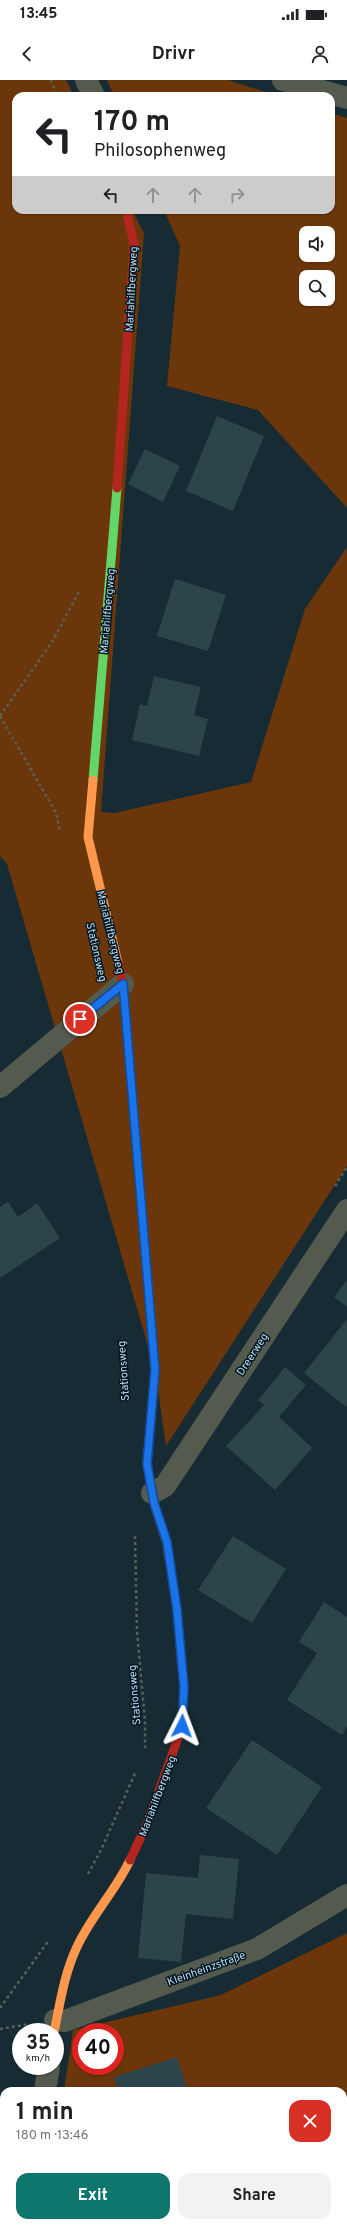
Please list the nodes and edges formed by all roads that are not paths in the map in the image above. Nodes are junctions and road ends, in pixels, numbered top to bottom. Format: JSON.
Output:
{"nodes":[{"id":1,"x":86,"y":80,"type":"edge"},
{"id":2,"x":283,"y":80,"type":"edge"},
{"id":3,"x":92,"y":92,"type":"edge"},
{"id":4,"x":326,"y":92,"type":"edge"},
{"id":5,"x":335,"y":95,"type":"edge"},
{"id":6,"x":347,"y":98,"type":"edge"},
{"id":7,"x":127,"y":214,"type":"edge"},
{"id":8,"x":123,"y":984,"type":"junction"},
{"id":9,"x":0,"y":1087,"type":"edge"},
{"id":10,"x":347,"y":1210,"type":"edge"},
{"id":11,"x":152,"y":1493,"type":"junction"},
{"id":12,"x":347,"y":1895,"type":"edge"},
{"id":13,"x":56,"y":2023,"type":"edge"},
{"id":14,"x":60,"y":2023,"type":"edge"},
{"id":15,"x":48,"y":2075,"type":"edge"},
{"id":16,"x":46,"y":2087,"type":"edge"}],
"edges":[{"from":1,"to":3,"type":"street"},
{"from":2,"to":4,"type":"street"},
{"from":5,"to":6,"type":"street"},
{"from":7,"to":8,"type":"street","name":"Mariahilfbergweg"},
{"from":8,"to":9,"type":"street"},
{"from":8,"to":11,"type":"street","name":"Mariahilfbergweg"},
{"from":10,"to":11,"type":"street","name":"Dreerweg"},
{"from":11,"to":13,"type":"street","name":"Mariahilfbergweg"},
{"from":12,"to":14,"type":"street","name":"Kleinheinzstraße"},
{"from":15,"to":16,"type":"street"}]}
